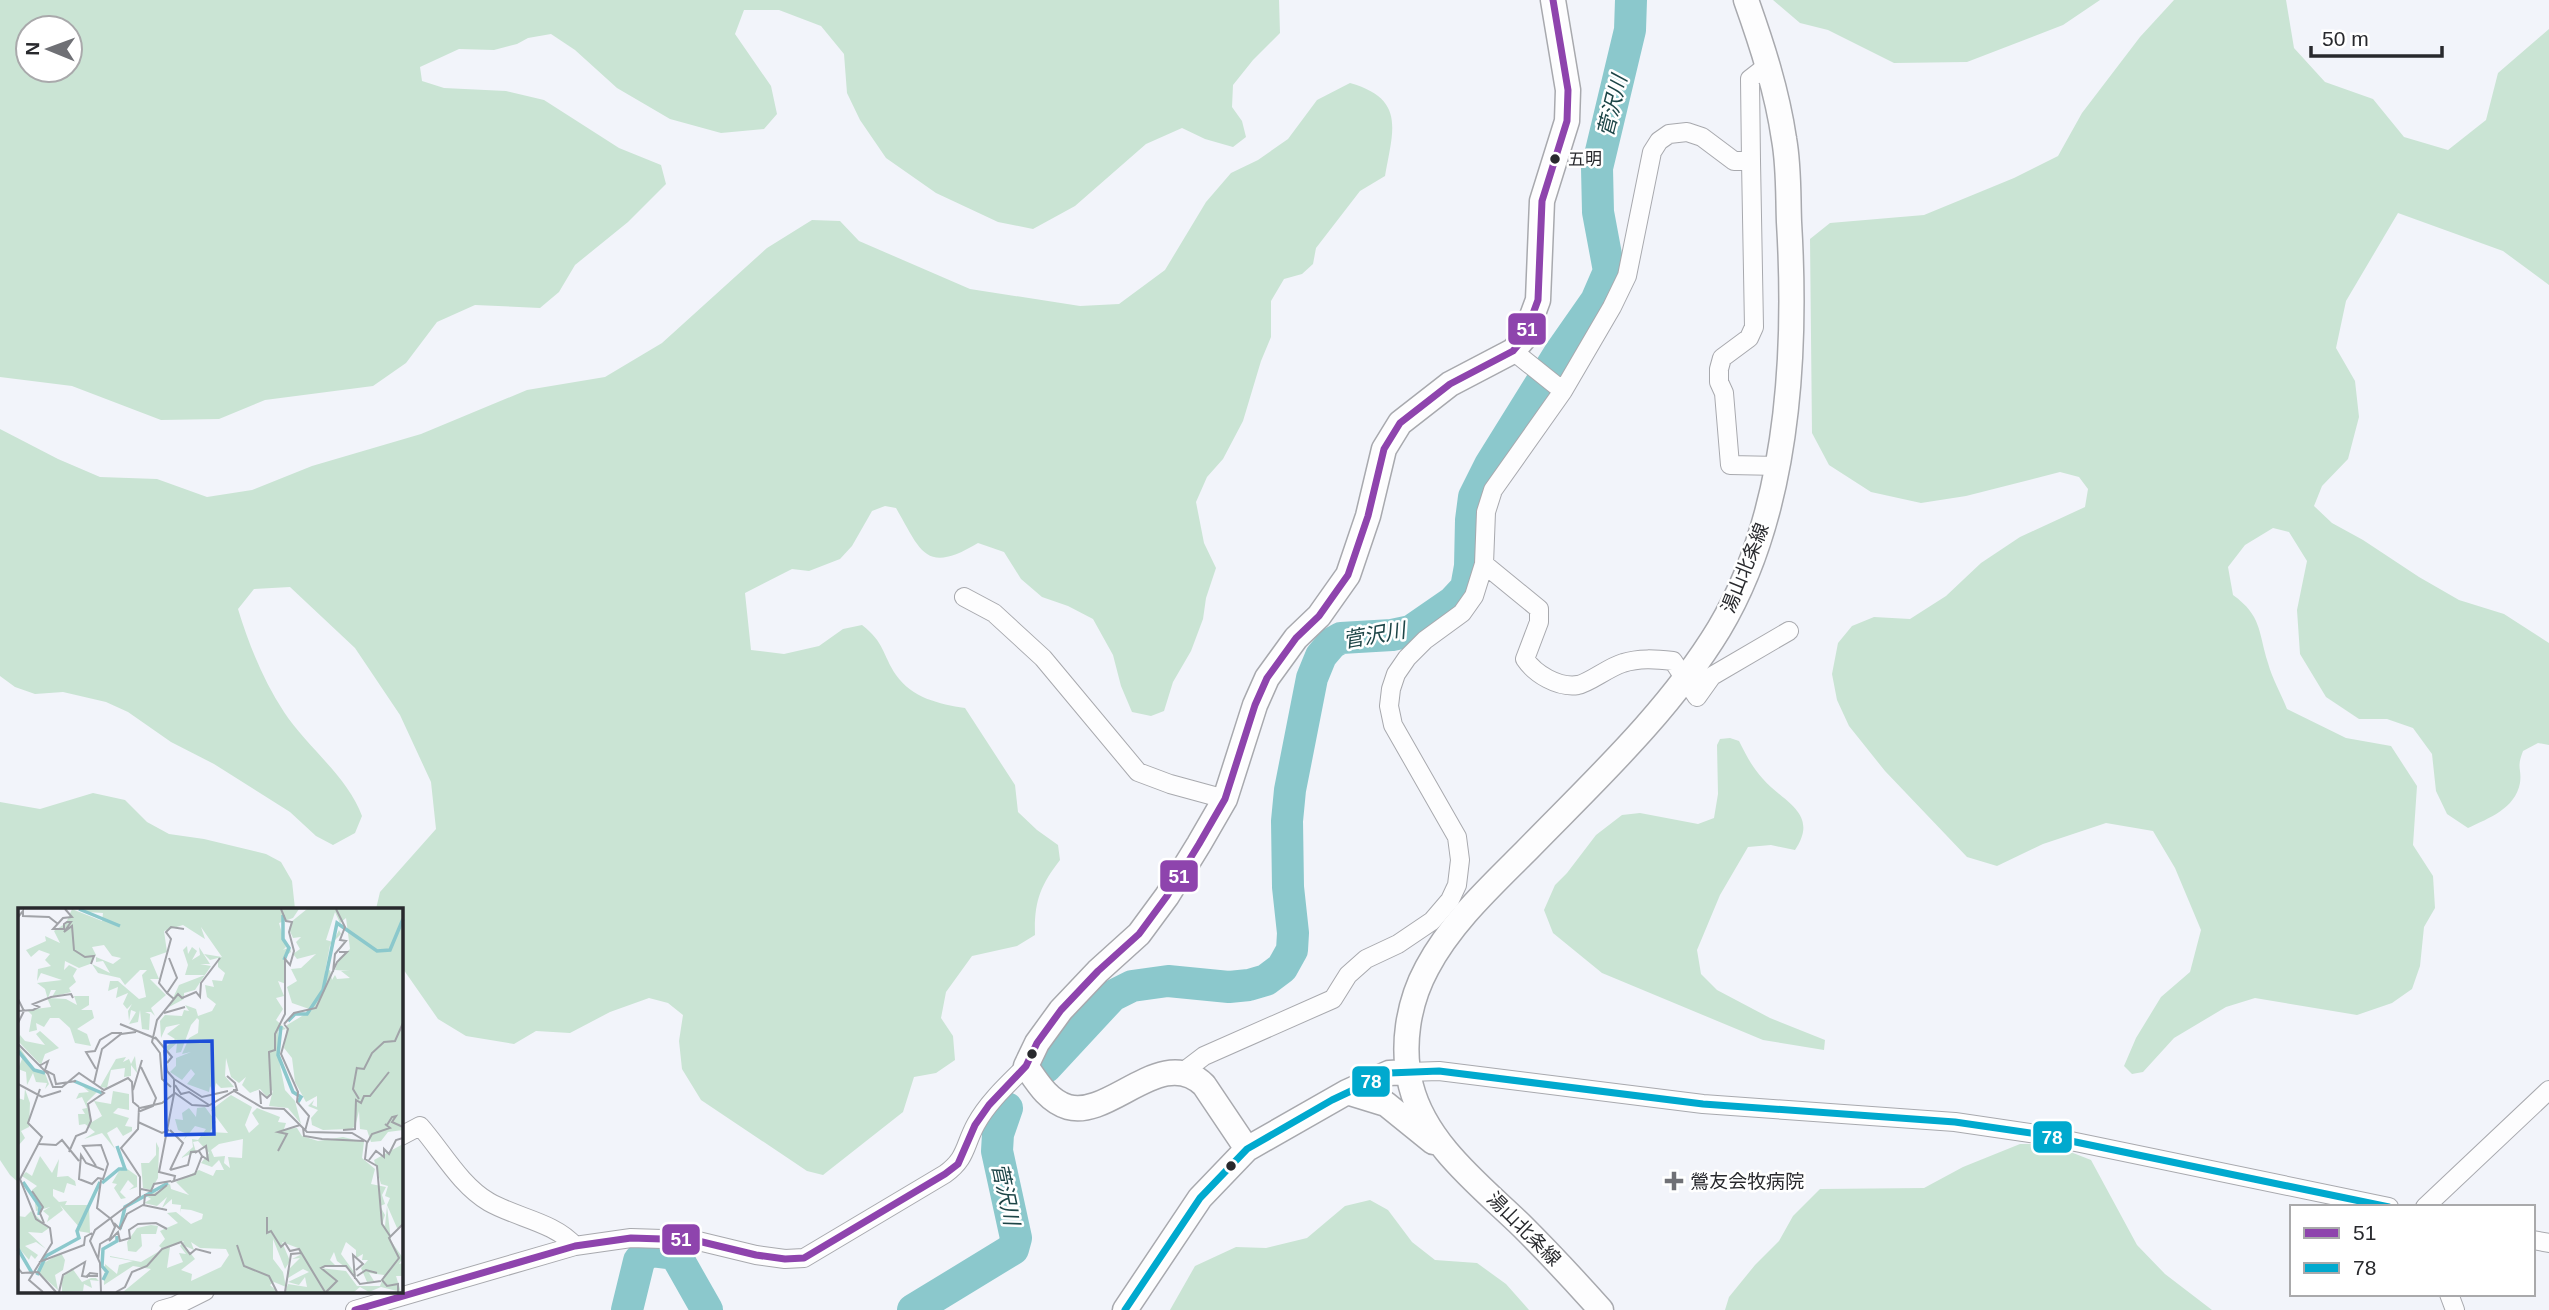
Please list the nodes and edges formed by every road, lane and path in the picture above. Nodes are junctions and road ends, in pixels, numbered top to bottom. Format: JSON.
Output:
{"nodes":[{"id":1,"x":1553,"y":0,"type":"edge"},
{"id":2,"x":1746,"y":0,"type":"edge"},
{"id":3,"x":1768,"y":65,"type":"junction"},
{"id":4,"x":1751,"y":161,"type":"junction"},
{"id":5,"x":1513,"y":351,"type":"junction"},
{"id":6,"x":1559,"y":388,"type":"junction"},
{"id":7,"x":1779,"y":466,"type":"junction"},
{"id":8,"x":1484,"y":564,"type":"junction"},
{"id":9,"x":964,"y":597,"type":"dead end"},
{"id":10,"x":1789,"y":631,"type":"dead end"},
{"id":11,"x":1684,"y":678,"type":"junction"},
{"id":12,"x":1225,"y":799,"type":"junction"},
{"id":13,"x":1026,"y":1066,"type":"junction"},
{"id":14,"x":1183,"y":1072,"type":"junction"},
{"id":15,"x":1408,"y":1072,"type":"junction"},
{"id":16,"x":2549,"y":1090,"type":"edge"},
{"id":17,"x":1347,"y":1092,"type":"junction"},
{"id":18,"x":402,"y":1135,"type":"edge"},
{"id":19,"x":1247,"y":1149,"type":"junction"},
{"id":20,"x":1445,"y":1151,"type":"junction"},
{"id":21,"x":2379,"y":1205,"type":"edge"},
{"id":22,"x":2428,"y":1205,"type":"edge"},
{"id":23,"x":575,"y":1246,"type":"junction"},
{"id":24,"x":203,"y":1292,"type":"edge"},
{"id":25,"x":369,"y":1309,"type":"edge"},
{"id":26,"x":161,"y":1310,"type":"edge"},
{"id":27,"x":1125,"y":1310,"type":"edge"},
{"id":28,"x":1601,"y":1310,"type":"edge"}],
"edges":[{"from":1,"to":5,"type":"main road"},
{"from":2,"to":3,"type":"main road","name":"湯山北条線"},
{"from":3,"to":4,"type":"street"},
{"from":3,"to":7,"type":"main road","name":"湯山北条線"},
{"from":4,"to":6,"type":"street"},
{"from":4,"to":7,"type":"street"},
{"from":5,"to":6,"type":"street"},
{"from":5,"to":12,"type":"main road"},
{"from":6,"to":8,"type":"street"},
{"from":7,"to":11,"type":"main road","name":"湯山北条線"},
{"from":8,"to":11,"type":"street"},
{"from":8,"to":14,"type":"street"},
{"from":9,"to":12,"type":"street"},
{"from":10,"to":11,"type":"street"},
{"from":11,"to":15,"type":"main road","name":"湯山北条線"},
{"from":12,"to":13,"type":"main road"},
{"from":13,"to":14,"type":"main road"},
{"from":13,"to":23,"type":"street"},
{"from":14,"to":19,"type":"main road"},
{"from":15,"to":17,"type":"main road"},
{"from":15,"to":20,"type":"main road","name":"湯山北条線"},
{"from":15,"to":21,"type":"street"},
{"from":16,"to":22,"type":"street"},
{"from":17,"to":19,"type":"main road"},
{"from":17,"to":20,"type":"main road","name":"湯山北条線"},
{"from":18,"to":23,"type":"street"},
{"from":19,"to":27,"type":"main road"},
{"from":20,"to":28,"type":"main road","name":"湯山北条線"},
{"from":23,"to":25,"type":"street"},
{"from":24,"to":26,"type":"street"}]}
